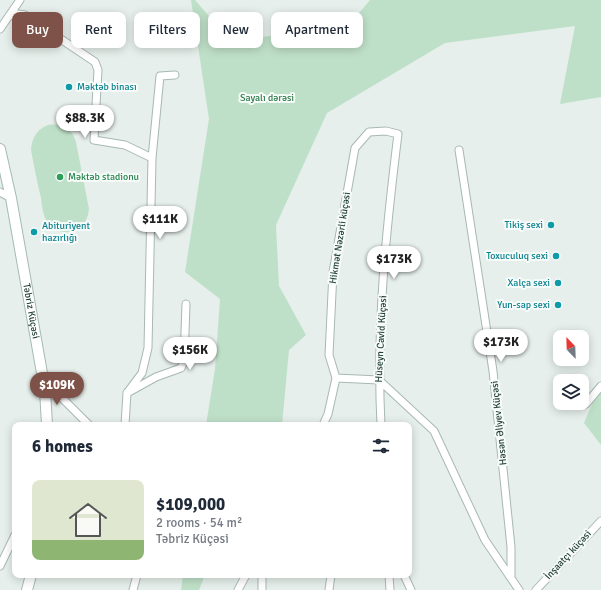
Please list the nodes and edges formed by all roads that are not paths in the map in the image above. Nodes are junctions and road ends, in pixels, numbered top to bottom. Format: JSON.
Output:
{"nodes":[{"id":1,"x":20,"y":0,"type":"edge"},
{"id":2,"x":9,"y":16,"type":"junction"},
{"id":3,"x":0,"y":29,"type":"edge"},
{"id":4,"x":175,"y":74,"type":"dead end"},
{"id":5,"x":398,"y":134,"type":"joint"},
{"id":6,"x":0,"y":149,"type":"edge"},
{"id":7,"x":459,"y":150,"type":"dead end"},
{"id":8,"x":152,"y":158,"type":"junction"},
{"id":9,"x":0,"y":192,"type":"edge"},
{"id":10,"x":11,"y":198,"type":"junction"},
{"id":11,"x":186,"y":304,"type":"dead end"},
{"id":12,"x":336,"y":378,"type":"junction"},
{"id":13,"x":379,"y":380,"type":"junction"},
{"id":14,"x":601,"y":386,"type":"edge"},
{"id":15,"x":45,"y":390,"type":"junction"},
{"id":16,"x":127,"y":393,"type":"junction"},
{"id":17,"x":589,"y":400,"type":"edge"},
{"id":18,"x":47,"y":422,"type":"edge"},
{"id":19,"x":86,"y":422,"type":"edge"},
{"id":20,"x":124,"y":422,"type":"edge"},
{"id":21,"x":324,"y":422,"type":"edge"},
{"id":22,"x":381,"y":422,"type":"edge"},
{"id":23,"x":601,"y":521,"type":"edge"},
{"id":24,"x":12,"y":541,"type":"edge"},
{"id":25,"x":0,"y":566,"type":"edge"},
{"id":26,"x":30,"y":578,"type":"edge"},
{"id":27,"x":136,"y":578,"type":"edge"},
{"id":28,"x":244,"y":578,"type":"edge"},
{"id":29,"x":262,"y":578,"type":"edge"},
{"id":30,"x":331,"y":578,"type":"edge"},
{"id":31,"x":389,"y":578,"type":"edge"},
{"id":32,"x":405,"y":578,"type":"edge"},
{"id":33,"x":512,"y":578,"type":"junction"},
{"id":34,"x":27,"y":590,"type":"edge"},
{"id":35,"x":133,"y":590,"type":"edge"},
{"id":36,"x":238,"y":590,"type":"edge"},
{"id":37,"x":262,"y":590,"type":"edge"},
{"id":38,"x":329,"y":590,"type":"edge"},
{"id":39,"x":390,"y":590,"type":"edge"},
{"id":40,"x":411,"y":590,"type":"edge"},
{"id":41,"x":519,"y":590,"type":"edge"},
{"id":42,"x":536,"y":590,"type":"edge"}],
"edges":[{"from":1,"to":2,"type":"street"},
{"from":2,"to":3,"type":"street"},
{"from":2,"to":8,"type":"street"},
{"from":4,"to":8,"type":"street"},
{"from":5,"to":12,"type":"street","name":"Hikmət Nəzərli küçəsi"},
{"from":5,"to":13,"type":"street","name":"Hüseyn Cavid Küçəsi"},
{"from":6,"to":10,"type":"street"},
{"from":7,"to":33,"type":"street","name":"Həsən Əliyev Küçəsi"},
{"from":8,"to":16,"type":"street"},
{"from":9,"to":10,"type":"street"},
{"from":10,"to":15,"type":"street","name":"Təbriz Küçəsi"},
{"from":11,"to":16,"type":"street"},
{"from":12,"to":13,"type":"street"},
{"from":12,"to":21,"type":"street","name":"Hikmət Nəzərli küçəsi"},
{"from":13,"to":22,"type":"street","name":"Hüseyn Cavid Küçəsi"},
{"from":13,"to":33,"type":"street","name":"Həsən Əliyev Küçəsi"},
{"from":14,"to":17,"type":"street"},
{"from":15,"to":18,"type":"street","name":"Təbriz Küçəsi"},
{"from":15,"to":19,"type":"street"},
{"from":16,"to":20,"type":"street"},
{"from":23,"to":42,"type":"street","name":"İnşaatçı küçəsi"},
{"from":24,"to":25,"type":"street"},
{"from":26,"to":34,"type":"street"},
{"from":27,"to":35,"type":"street"},
{"from":28,"to":36,"type":"street"},
{"from":29,"to":37,"type":"street"},
{"from":30,"to":38,"type":"street"},
{"from":31,"to":39,"type":"street"},
{"from":32,"to":40,"type":"street"},
{"from":33,"to":41,"type":"street","name":"Həsən Əliyev Küçəsi"}]}
